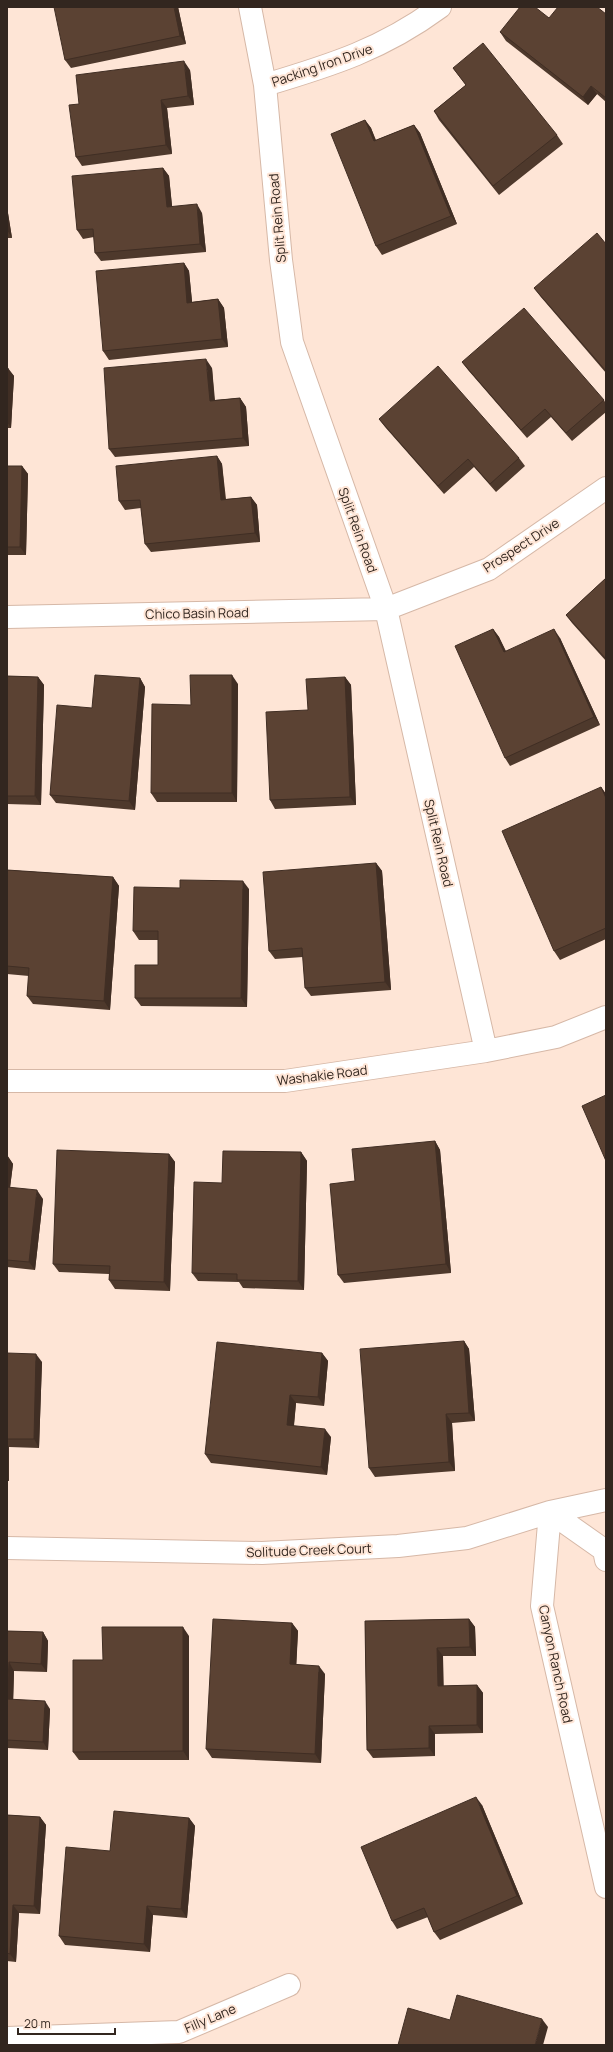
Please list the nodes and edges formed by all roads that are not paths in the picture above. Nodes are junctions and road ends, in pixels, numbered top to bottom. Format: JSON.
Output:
{"nodes":[{"id":1,"x":250,"y":7,"type":"edge"},
{"id":2,"x":440,"y":7,"type":"edge"},
{"id":3,"x":265,"y":85,"type":"junction"},
{"id":4,"x":606,"y":488,"type":"edge"},
{"id":5,"x":386,"y":609,"type":"junction"},
{"id":6,"x":7,"y":617,"type":"edge"},
{"id":7,"x":606,"y":1017,"type":"edge"},
{"id":8,"x":486,"y":1051,"type":"junction"},
{"id":9,"x":7,"y":1082,"type":"edge"},
{"id":10,"x":606,"y":1500,"type":"edge"},
{"id":11,"x":550,"y":1512,"type":"junction"},
{"id":12,"x":7,"y":1548,"type":"edge"},
{"id":13,"x":606,"y":1560,"type":"edge"},
{"id":14,"x":606,"y":1887,"type":"edge"},
{"id":15,"x":289,"y":1985,"type":"dead end"},
{"id":16,"x":7,"y":2038,"type":"edge"}],
"edges":[{"from":1,"to":3,"type":"street","name":"Split Rein Road"},
{"from":2,"to":3,"type":"street","name":"Packing Iron Drive"},
{"from":3,"to":5,"type":"street","name":"Split Rein Road"},
{"from":4,"to":5,"type":"street","name":"Prospect Drive"},
{"from":5,"to":6,"type":"street","name":"Chico Basin Road"},
{"from":5,"to":8,"type":"street","name":"Split Rein Road"},
{"from":7,"to":8,"type":"street","name":"Washakie Road"},
{"from":8,"to":9,"type":"street","name":"Washakie Road"},
{"from":10,"to":11,"type":"street","name":"Solitude Creek Court"},
{"from":11,"to":12,"type":"street","name":"Solitude Creek Court"},
{"from":11,"to":13,"type":"street"},
{"from":11,"to":14,"type":"street","name":"Canyon Ranch Road"},
{"from":15,"to":16,"type":"street","name":"Filly Lane"}]}
